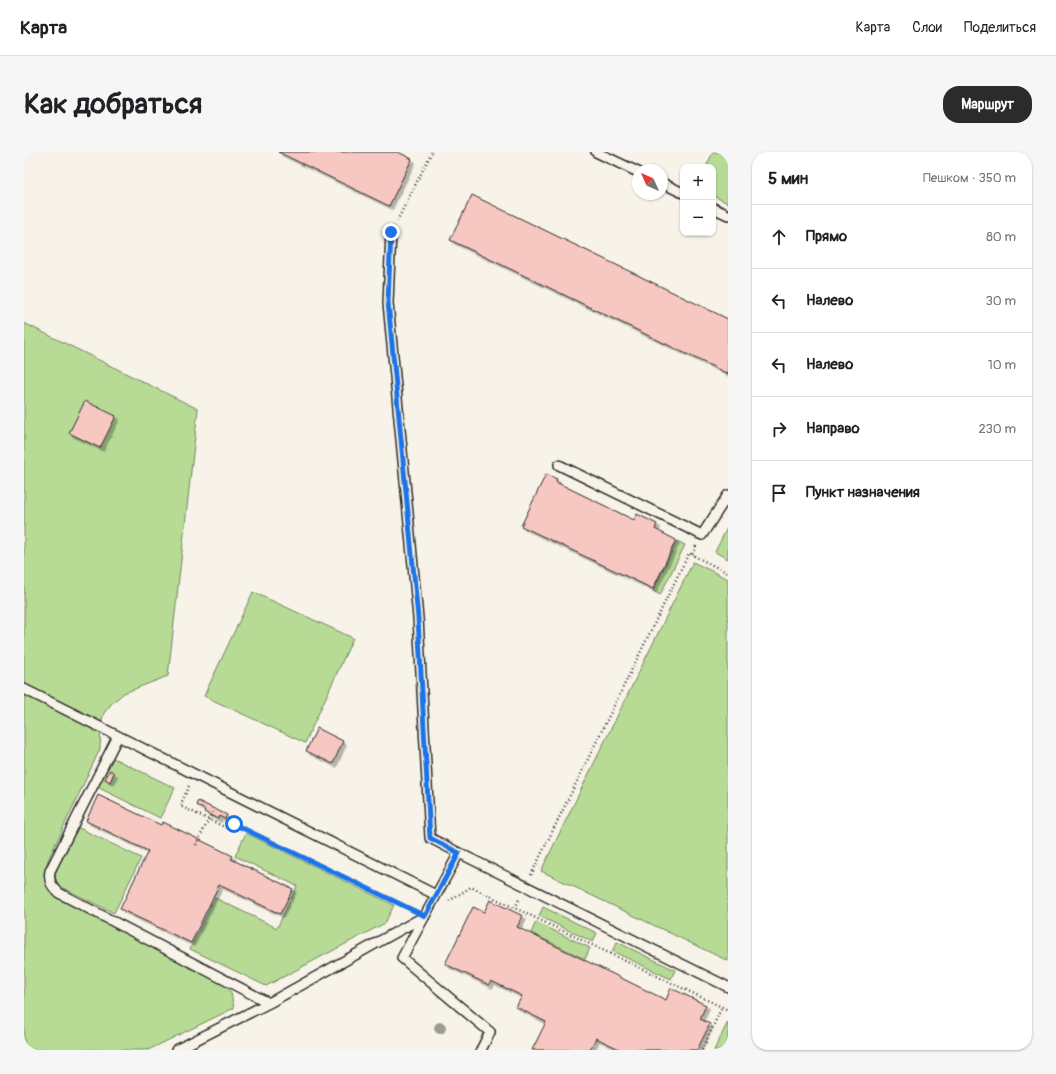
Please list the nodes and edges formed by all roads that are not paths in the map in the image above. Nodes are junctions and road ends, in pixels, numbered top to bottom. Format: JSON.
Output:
{"nodes":[{"id":1,"x":596,"y":152,"type":"edge"},
{"id":2,"x":632,"y":169,"type":"edge"},
{"id":3,"x":668,"y":186,"type":"edge"},
{"id":4,"x":680,"y":192,"type":"edge"},
{"id":5,"x":716,"y":209,"type":"edge"},
{"id":6,"x":728,"y":215,"type":"edge"},
{"id":7,"x":391,"y":232,"type":"road end"},
{"id":8,"x":559,"y":464,"type":"dead end"},
{"id":9,"x":728,"y":495,"type":"edge"},
{"id":10,"x":24,"y":689,"type":"edge"},
{"id":11,"x":118,"y":736,"type":"junction"},
{"id":12,"x":459,"y":853,"type":"junction"},
{"id":13,"x":436,"y":895,"type":"junction"},
{"id":14,"x":425,"y":916,"type":"junction"},
{"id":15,"x":728,"y":987,"type":"edge"},
{"id":16,"x":269,"y":1003,"type":"junction"},
{"id":17,"x":176,"y":1050,"type":"edge"},
{"id":18,"x":482,"y":1050,"type":"edge"}],
"edges":[{"from":1,"to":2,"type":"lane"},
{"from":3,"to":4,"type":"lane"},
{"from":5,"to":6,"type":"lane"},
{"from":7,"to":12,"type":"lane"},
{"from":8,"to":9,"type":"lane"},
{"from":10,"to":11,"type":"lane"},
{"from":11,"to":13,"type":"lane"},
{"from":11,"to":16,"type":"lane"},
{"from":12,"to":13,"type":"lane"},
{"from":12,"to":15,"type":"lane"},
{"from":13,"to":14,"type":"lane"},
{"from":14,"to":16,"type":"lane"},
{"from":14,"to":18,"type":"lane"},
{"from":16,"to":17,"type":"lane"}]}
